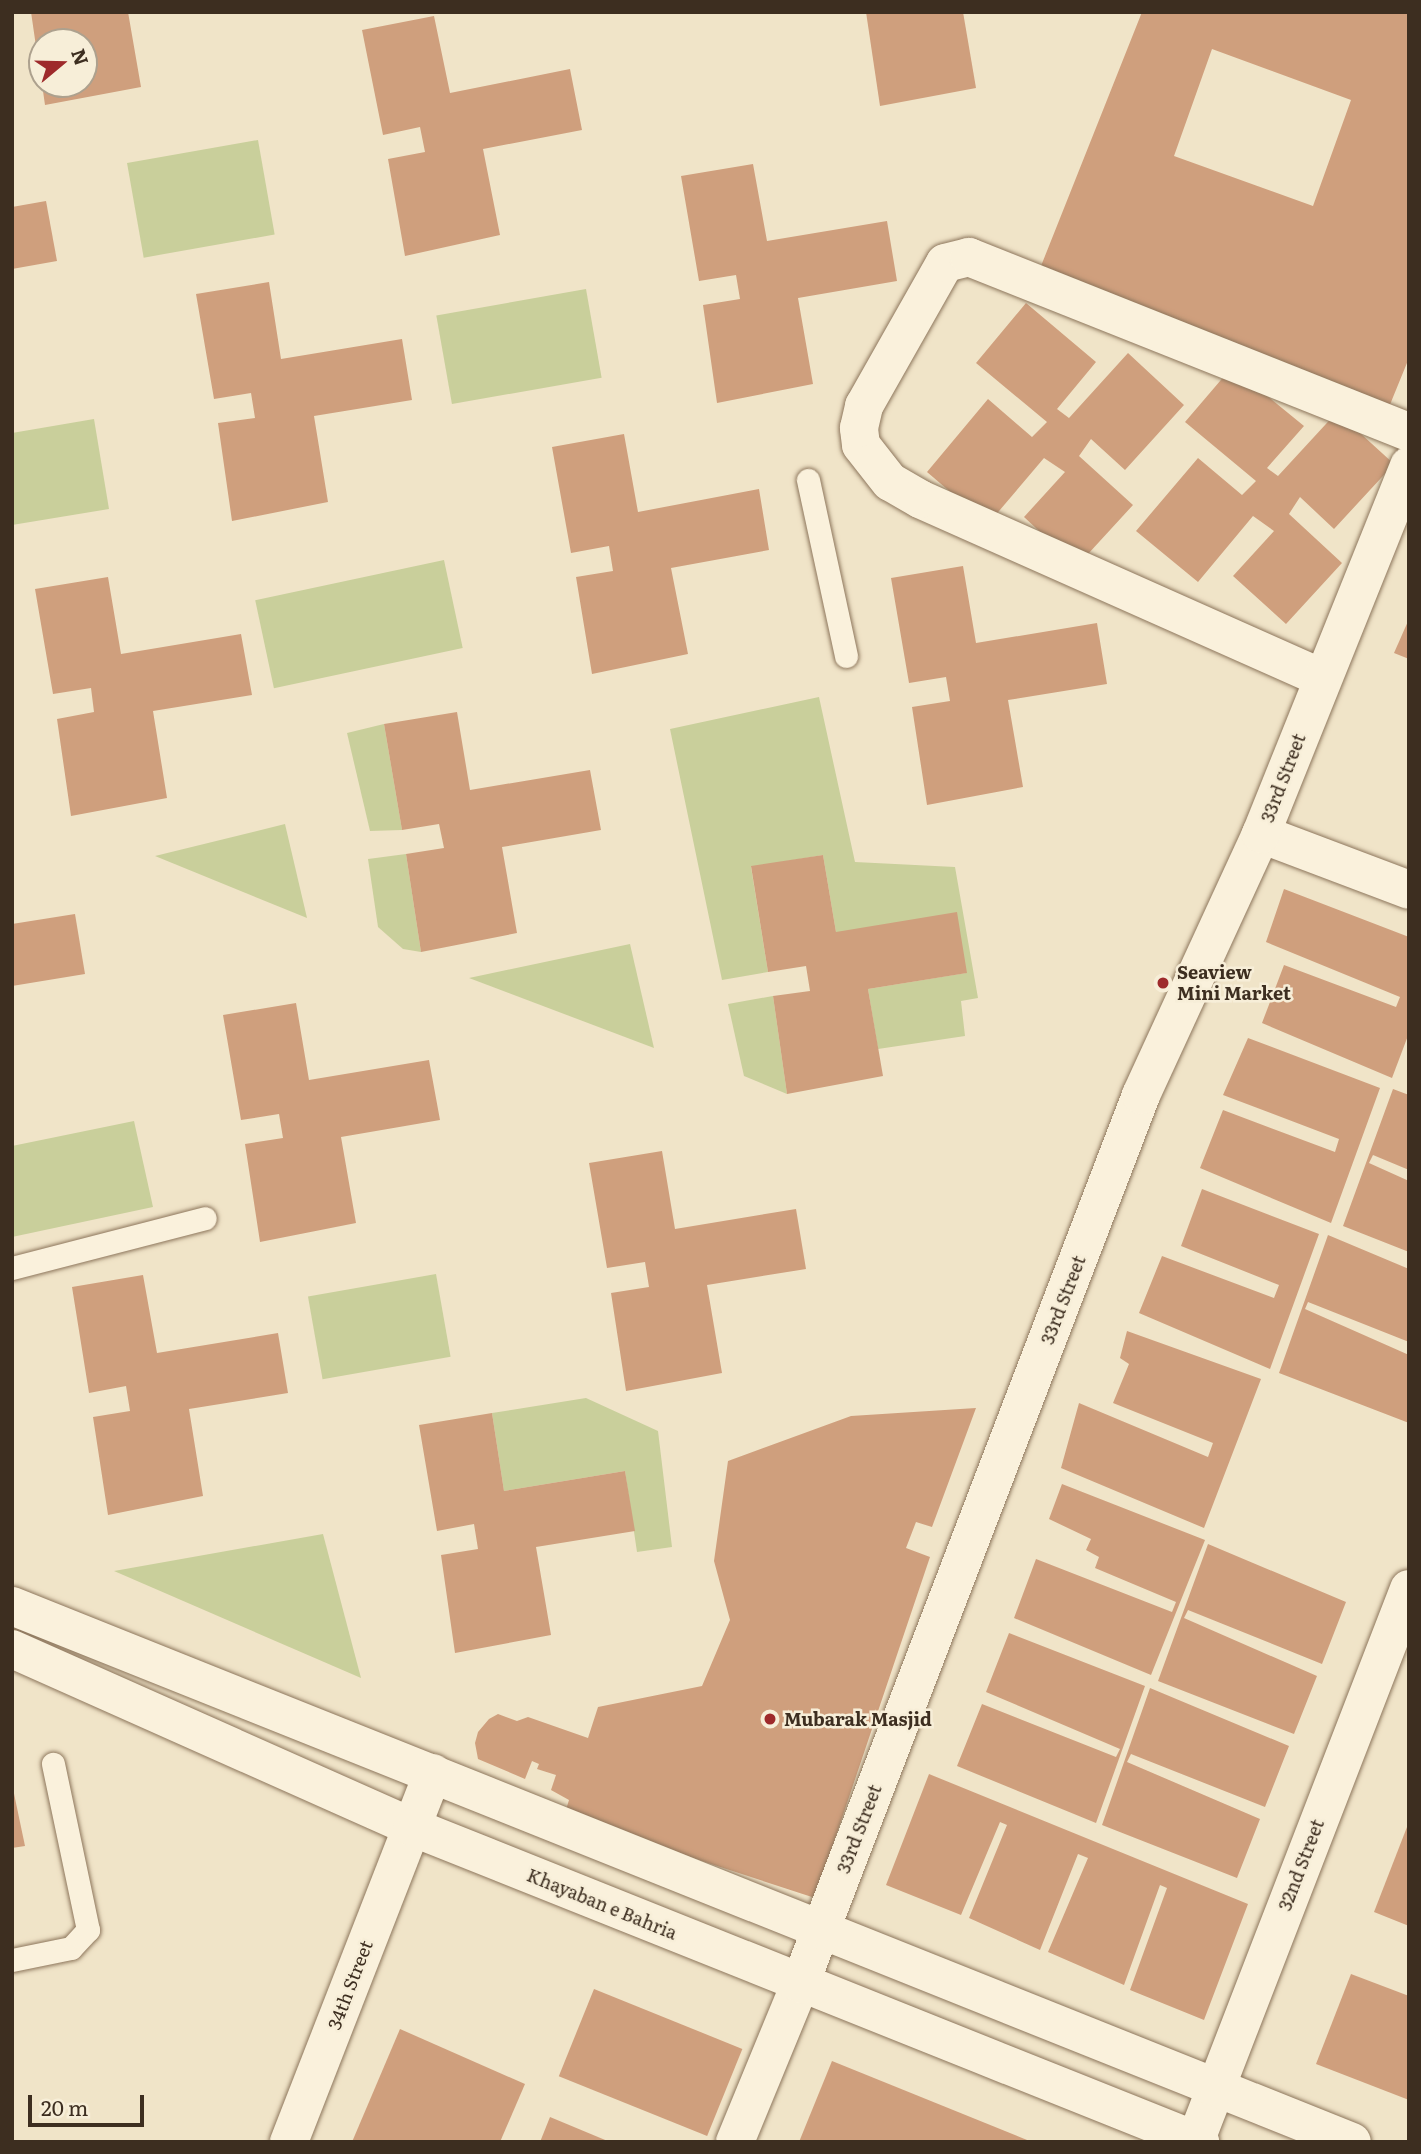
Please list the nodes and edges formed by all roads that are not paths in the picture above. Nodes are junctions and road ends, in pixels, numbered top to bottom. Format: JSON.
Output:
{"nodes":[{"id":1,"x":1409,"y":432,"type":"edge"},
{"id":2,"x":1409,"y":466,"type":"edge"},
{"id":3,"x":808,"y":480,"type":"dead end"},
{"id":4,"x":846,"y":656,"type":"dead end"},
{"id":5,"x":1322,"y":678,"type":"junction"},
{"id":6,"x":1261,"y":834,"type":"junction"},
{"id":7,"x":1409,"y":890,"type":"edge"},
{"id":8,"x":205,"y":1218,"type":"dead end"},
{"id":9,"x":12,"y":1269,"type":"edge"},
{"id":10,"x":1409,"y":1589,"type":"edge"},
{"id":11,"x":12,"y":1606,"type":"edge"},
{"id":12,"x":12,"y":1649,"type":"edge"},
{"id":13,"x":53,"y":1763,"type":"dead end"},
{"id":14,"x":433,"y":1773,"type":"junction"},
{"id":15,"x":412,"y":1827,"type":"junction"},
{"id":16,"x":821,"y":1927,"type":"junction"},
{"id":17,"x":12,"y":1960,"type":"edge"},
{"id":18,"x":800,"y":1984,"type":"junction"},
{"id":19,"x":1216,"y":2085,"type":"junction"},
{"id":20,"x":1197,"y":2141,"type":"edge"},
{"id":21,"x":289,"y":2142,"type":"edge"},
{"id":22,"x":735,"y":2142,"type":"edge"},
{"id":23,"x":1352,"y":2142,"type":"edge"}],
"edges":[{"from":1,"to":5,"type":"street"},
{"from":2,"to":5,"type":"street","name":"33rd Street"},
{"from":3,"to":4,"type":"lane"},
{"from":5,"to":6,"type":"street","name":"33rd Street"},
{"from":6,"to":7,"type":"street"},
{"from":6,"to":16,"type":"street","name":"33rd Street"},
{"from":8,"to":9,"type":"lane"},
{"from":10,"to":19,"type":"street","name":"32nd Street"},
{"from":11,"to":14,"type":"street"},
{"from":12,"to":15,"type":"street","name":"Khayaban e Bahria"},
{"from":13,"to":17,"type":"lane"},
{"from":14,"to":15,"type":"street","name":"34th Street"},
{"from":14,"to":16,"type":"street"},
{"from":15,"to":18,"type":"street","name":"Khayaban e Bahria"},
{"from":15,"to":21,"type":"street","name":"34th Street"},
{"from":16,"to":18,"type":"street","name":"33rd Street"},
{"from":16,"to":19,"type":"street"},
{"from":18,"to":20,"type":"street","name":"Khayaban e Bahria"},
{"from":18,"to":22,"type":"street","name":"33rd Street"},
{"from":19,"to":20,"type":"street","name":"32nd Street"},
{"from":19,"to":23,"type":"street"}]}
